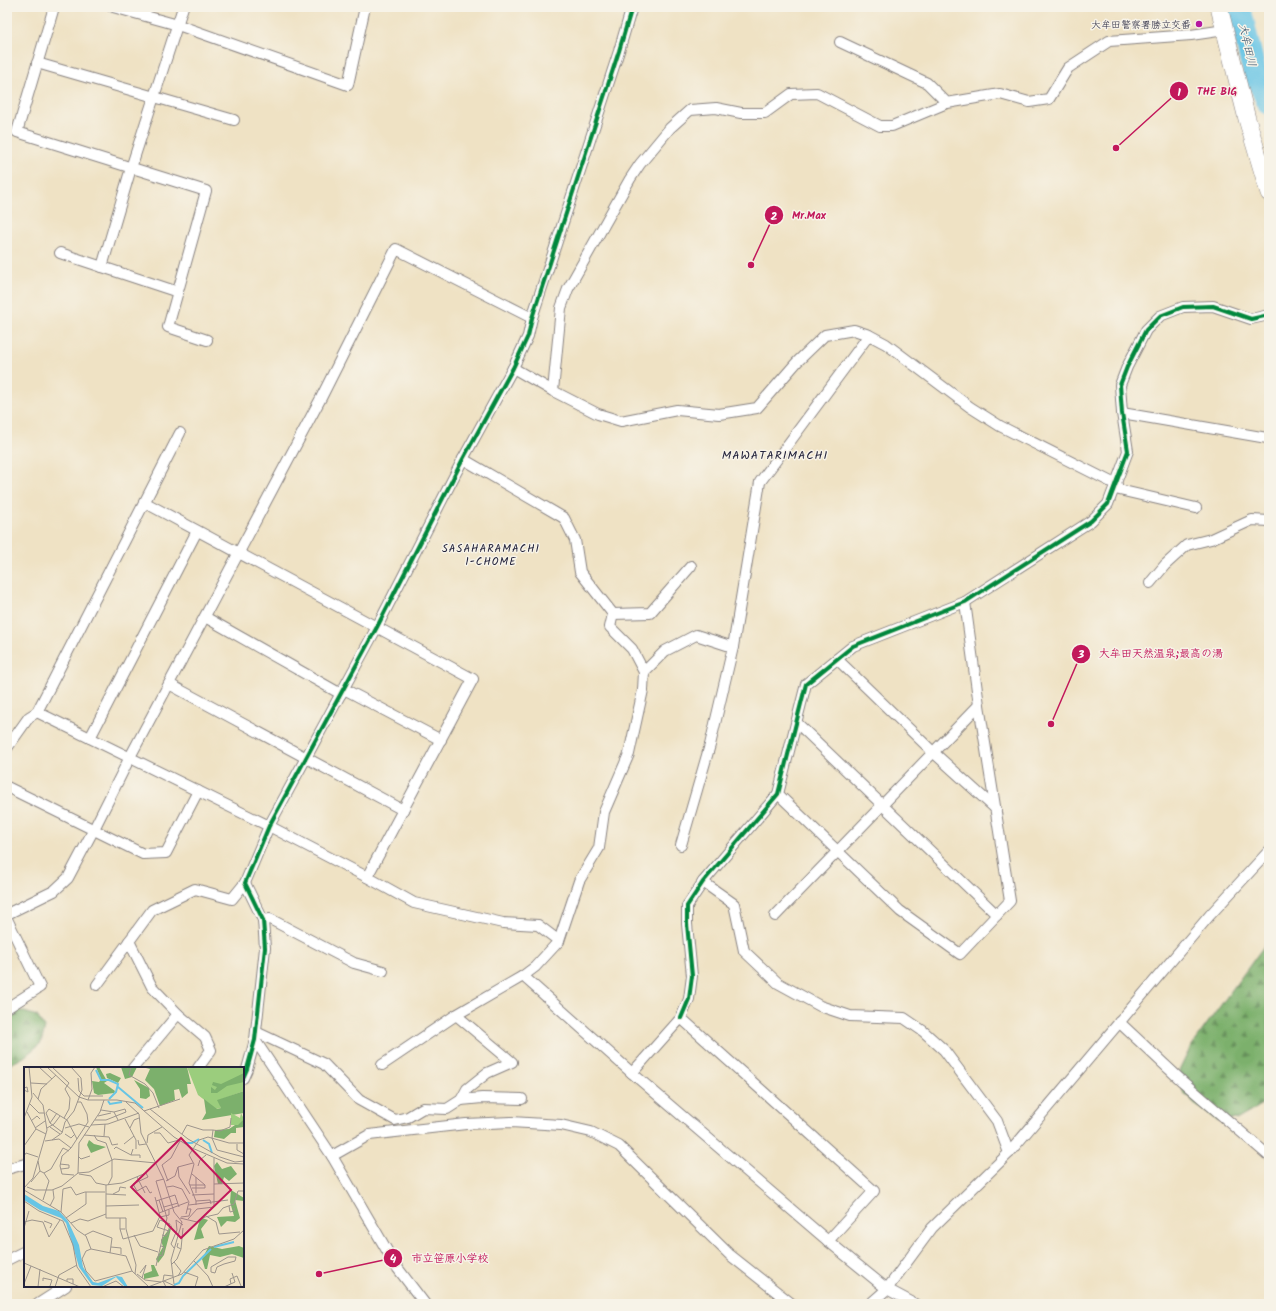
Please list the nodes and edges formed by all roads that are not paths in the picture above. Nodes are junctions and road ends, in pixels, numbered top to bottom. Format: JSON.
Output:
{"nodes":[{"id":1,"x":54,"y":7,"type":"edge"},
{"id":2,"x":113,"y":7,"type":"edge"},
{"id":3,"x":183,"y":7,"type":"edge"},
{"id":4,"x":365,"y":7,"type":"edge"},
{"id":5,"x":632,"y":7,"type":"edge"},
{"id":6,"x":1219,"y":7,"type":"edge"},
{"id":7,"x":178,"y":25,"type":"junction"},
{"id":8,"x":1225,"y":30,"type":"junction"},
{"id":9,"x":840,"y":42,"type":"dead end"},
{"id":10,"x":37,"y":63,"type":"junction"},
{"id":11,"x":155,"y":96,"type":"junction"},
{"id":12,"x":947,"y":103,"type":"junction"},
{"id":13,"x":234,"y":120,"type":"dead end"},
{"id":14,"x":131,"y":168,"type":"junction"},
{"id":15,"x":1269,"y":193,"type":"edge"},
{"id":16,"x":60,"y":253,"type":"dead end"},
{"id":17,"x":102,"y":267,"type":"junction"},
{"id":18,"x":178,"y":292,"type":"junction"},
{"id":19,"x":1269,"y":315,"type":"edge"},
{"id":20,"x":532,"y":318,"type":"junction"},
{"id":21,"x":869,"y":335,"type":"junction"},
{"id":22,"x":207,"y":340,"type":"dead end"},
{"id":23,"x":513,"y":368,"type":"junction"},
{"id":24,"x":553,"y":391,"type":"junction"},
{"id":25,"x":1122,"y":413,"type":"junction"},
{"id":26,"x":180,"y":433,"type":"dead end"},
{"id":27,"x":1267,"y":438,"type":"dead end"},
{"id":28,"x":463,"y":459,"type":"junction"},
{"id":29,"x":1116,"y":487,"type":"junction"},
{"id":30,"x":144,"y":502,"type":"junction"},
{"id":31,"x":1196,"y":508,"type":"dead end"},
{"id":32,"x":1269,"y":521,"type":"edge"},
{"id":33,"x":197,"y":531,"type":"junction"},
{"id":34,"x":239,"y":554,"type":"junction"},
{"id":35,"x":691,"y":566,"type":"dead end"},
{"id":36,"x":1150,"y":583,"type":"dead end"},
{"id":37,"x":965,"y":602,"type":"junction"},
{"id":38,"x":613,"y":614,"type":"junction"},
{"id":39,"x":205,"y":617,"type":"junction"},
{"id":40,"x":377,"y":627,"type":"junction"},
{"id":41,"x":733,"y":647,"type":"junction"},
{"id":42,"x":837,"y":659,"type":"junction"},
{"id":43,"x":644,"y":672,"type":"junction"},
{"id":44,"x":169,"y":684,"type":"junction"},
{"id":45,"x":342,"y":691,"type":"junction"},
{"id":46,"x":979,"y":705,"type":"junction"},
{"id":47,"x":37,"y":712,"type":"junction"},
{"id":48,"x":797,"y":723,"type":"junction"},
{"id":49,"x":90,"y":738,"type":"junction"},
{"id":50,"x":441,"y":740,"type":"junction"},
{"id":51,"x":7,"y":748,"type":"edge"},
{"id":52,"x":933,"y":752,"type":"junction"},
{"id":53,"x":130,"y":757,"type":"junction"},
{"id":54,"x":306,"y":758,"type":"junction"},
{"id":55,"x":7,"y":786,"type":"edge"},
{"id":56,"x":198,"y":791,"type":"junction"},
{"id":57,"x":778,"y":794,"type":"junction"},
{"id":58,"x":883,"y":805,"type":"junction"},
{"id":59,"x":996,"y":809,"type":"junction"},
{"id":60,"x":403,"y":810,"type":"junction"},
{"id":61,"x":269,"y":826,"type":"junction"},
{"id":62,"x":94,"y":829,"type":"junction"},
{"id":63,"x":681,"y":845,"type":"dead end"},
{"id":64,"x":838,"y":851,"type":"junction"},
{"id":65,"x":1269,"y":851,"type":"edge"},
{"id":66,"x":367,"y":877,"type":"junction"},
{"id":67,"x":703,"y":882,"type":"junction"},
{"id":68,"x":245,"y":883,"type":"junction"},
{"id":69,"x":7,"y":914,"type":"edge"},
{"id":70,"x":997,"y":915,"type":"junction"},
{"id":71,"x":775,"y":916,"type":"dead end"},
{"id":72,"x":7,"y":919,"type":"edge"},
{"id":73,"x":263,"y":920,"type":"junction"},
{"id":74,"x":129,"y":941,"type":"junction"},
{"id":75,"x":559,"y":942,"type":"junction"},
{"id":76,"x":384,"y":971,"type":"dead end"},
{"id":77,"x":523,"y":976,"type":"junction"},
{"id":78,"x":97,"y":986,"type":"dead end"},
{"id":79,"x":7,"y":1008,"type":"edge"},
{"id":80,"x":178,"y":1014,"type":"junction"},
{"id":81,"x":456,"y":1015,"type":"junction"},
{"id":82,"x":681,"y":1018,"type":"junction"},
{"id":83,"x":1119,"y":1022,"type":"junction"},
{"id":84,"x":255,"y":1036,"type":"junction"},
{"id":85,"x":382,"y":1065,"type":"dead end"},
{"id":86,"x":134,"y":1067,"type":"edge"},
{"id":87,"x":199,"y":1067,"type":"edge"},
{"id":88,"x":632,"y":1073,"type":"junction"},
{"id":89,"x":244,"y":1076,"type":"edge"},
{"id":90,"x":522,"y":1099,"type":"dead end"},
{"id":91,"x":461,"y":1100,"type":"junction"},
{"id":92,"x":1009,"y":1153,"type":"junction"},
{"id":93,"x":332,"y":1156,"type":"junction"},
{"id":94,"x":1269,"y":1156,"type":"edge"},
{"id":95,"x":24,"y":1164,"type":"edge"},
{"id":96,"x":7,"y":1169,"type":"edge"},
{"id":97,"x":828,"y":1241,"type":"junction"},
{"id":98,"x":24,"y":1252,"type":"edge"},
{"id":99,"x":7,"y":1260,"type":"edge"},
{"id":100,"x":64,"y":1287,"type":"edge"},
{"id":101,"x":887,"y":1289,"type":"junction"},
{"id":102,"x":38,"y":1304,"type":"edge"},
{"id":103,"x":425,"y":1304,"type":"edge"},
{"id":104,"x":792,"y":1304,"type":"edge"},
{"id":105,"x":870,"y":1304,"type":"edge"},
{"id":106,"x":915,"y":1304,"type":"edge"}],
"edges":[{"from":1,"to":10,"type":"street"},
{"from":2,"to":7,"type":"street"},
{"from":3,"to":7,"type":"street"},
{"from":4,"to":7,"type":"street"},
{"from":5,"to":20,"type":"street"},
{"from":6,"to":8,"type":"main road"},
{"from":7,"to":11,"type":"street"},
{"from":8,"to":12,"type":"street"},
{"from":8,"to":15,"type":"main road"},
{"from":9,"to":12,"type":"street"},
{"from":10,"to":11,"type":"street"},
{"from":10,"to":14,"type":"street"},
{"from":11,"to":13,"type":"street"},
{"from":11,"to":14,"type":"street"},
{"from":12,"to":24,"type":"street"},
{"from":14,"to":17,"type":"street"},
{"from":14,"to":18,"type":"street"},
{"from":16,"to":17,"type":"street"},
{"from":17,"to":18,"type":"street"},
{"from":18,"to":22,"type":"street"},
{"from":19,"to":25,"type":"street"},
{"from":20,"to":23,"type":"street"},
{"from":20,"to":34,"type":"street"},
{"from":21,"to":24,"type":"street"},
{"from":21,"to":29,"type":"street"},
{"from":21,"to":41,"type":"street"},
{"from":23,"to":24,"type":"street"},
{"from":23,"to":28,"type":"street"},
{"from":25,"to":27,"type":"street"},
{"from":25,"to":29,"type":"street"},
{"from":26,"to":30,"type":"street"},
{"from":28,"to":38,"type":"street"},
{"from":28,"to":40,"type":"street"},
{"from":29,"to":31,"type":"street"},
{"from":29,"to":37,"type":"street"},
{"from":30,"to":33,"type":"street"},
{"from":30,"to":47,"type":"street"},
{"from":32,"to":36,"type":"street"},
{"from":33,"to":34,"type":"street"},
{"from":33,"to":49,"type":"street"},
{"from":34,"to":39,"type":"street"},
{"from":34,"to":40,"type":"street"},
{"from":35,"to":38,"type":"street"},
{"from":37,"to":42,"type":"street"},
{"from":37,"to":46,"type":"street"},
{"from":38,"to":43,"type":"street"},
{"from":39,"to":44,"type":"street"},
{"from":39,"to":45,"type":"street"},
{"from":40,"to":45,"type":"street"},
{"from":40,"to":50,"type":"street"},
{"from":41,"to":43,"type":"street"},
{"from":41,"to":63,"type":"street"},
{"from":42,"to":48,"type":"street"},
{"from":42,"to":52,"type":"street"},
{"from":43,"to":75,"type":"street"},
{"from":44,"to":53,"type":"street"},
{"from":44,"to":54,"type":"street"},
{"from":45,"to":50,"type":"street"},
{"from":45,"to":54,"type":"street"},
{"from":46,"to":52,"type":"street"},
{"from":46,"to":59,"type":"street"},
{"from":47,"to":49,"type":"street"},
{"from":47,"to":51,"type":"street"},
{"from":48,"to":57,"type":"street"},
{"from":48,"to":58,"type":"street"},
{"from":49,"to":53,"type":"street"},
{"from":50,"to":60,"type":"street"},
{"from":52,"to":58,"type":"street"},
{"from":52,"to":59,"type":"street"},
{"from":53,"to":56,"type":"street"},
{"from":53,"to":62,"type":"street"},
{"from":54,"to":60,"type":"street"},
{"from":54,"to":61,"type":"street"},
{"from":55,"to":62,"type":"street"},
{"from":56,"to":61,"type":"street"},
{"from":56,"to":62,"type":"street"},
{"from":57,"to":64,"type":"street"},
{"from":57,"to":67,"type":"street"},
{"from":58,"to":64,"type":"street"},
{"from":58,"to":70,"type":"street"},
{"from":59,"to":70,"type":"street"},
{"from":60,"to":66,"type":"street"},
{"from":61,"to":66,"type":"street"},
{"from":61,"to":68,"type":"street"},
{"from":62,"to":69,"type":"street"},
{"from":64,"to":70,"type":"street"},
{"from":64,"to":71,"type":"street"},
{"from":65,"to":83,"type":"street"},
{"from":66,"to":75,"type":"street"},
{"from":67,"to":82,"type":"street"},
{"from":67,"to":92,"type":"street"},
{"from":68,"to":73,"type":"street"},
{"from":68,"to":74,"type":"street"},
{"from":72,"to":79,"type":"street"},
{"from":73,"to":76,"type":"street"},
{"from":73,"to":84,"type":"street"},
{"from":74,"to":78,"type":"street"},
{"from":74,"to":80,"type":"street"},
{"from":75,"to":77,"type":"street"},
{"from":77,"to":81,"type":"street"},
{"from":77,"to":88,"type":"street"},
{"from":80,"to":86,"type":"street"},
{"from":80,"to":87,"type":"street"},
{"from":81,"to":85,"type":"street"},
{"from":81,"to":91,"type":"street"},
{"from":82,"to":88,"type":"street"},
{"from":82,"to":97,"type":"street"},
{"from":83,"to":92,"type":"street"},
{"from":83,"to":94,"type":"street"},
{"from":84,"to":89,"type":"street"},
{"from":84,"to":91,"type":"street"},
{"from":84,"to":93,"type":"street"},
{"from":88,"to":97,"type":"street"},
{"from":90,"to":91,"type":"street"},
{"from":92,"to":101,"type":"street"},
{"from":93,"to":103,"type":"street"},
{"from":93,"to":104,"type":"street"},
{"from":95,"to":96,"type":"street"},
{"from":97,"to":101,"type":"street"},
{"from":98,"to":99,"type":"street"},
{"from":100,"to":102,"type":"street"},
{"from":101,"to":105,"type":"street"},
{"from":101,"to":106,"type":"street"}]}
